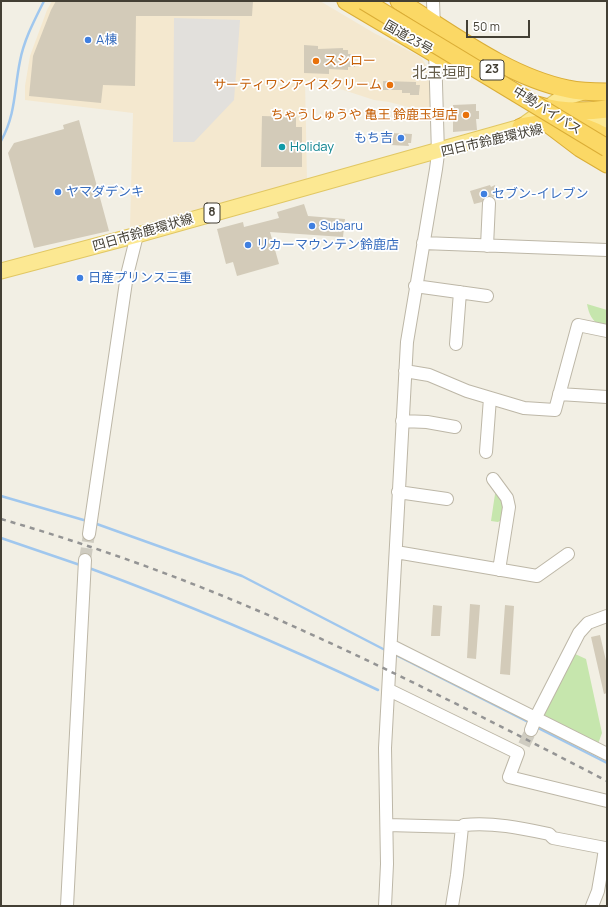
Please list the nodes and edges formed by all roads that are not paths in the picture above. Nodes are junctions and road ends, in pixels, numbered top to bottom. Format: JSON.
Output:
{"nodes":[{"id":1,"x":346,"y":1,"type":"edge"},
{"id":2,"x":364,"y":1,"type":"edge"},
{"id":3,"x":376,"y":1,"type":"edge"},
{"id":4,"x":399,"y":1,"type":"edge"},
{"id":5,"x":433,"y":1,"type":"edge"},
{"id":6,"x":433,"y":22,"type":"junction"},
{"id":7,"x":436,"y":54,"type":"junction"},
{"id":8,"x":583,"y":92,"type":"junction"},
{"id":9,"x":607,"y":92,"type":"edge"},
{"id":10,"x":607,"y":109,"type":"edge"},
{"id":11,"x":545,"y":118,"type":"junction"},
{"id":12,"x":607,"y":120,"type":"edge"},
{"id":13,"x":578,"y":125,"type":"junction"},
{"id":14,"x":521,"y":127,"type":"joint"},
{"id":15,"x":607,"y":138,"type":"edge"},
{"id":16,"x":607,"y":141,"type":"edge"},
{"id":17,"x":607,"y":148,"type":"edge"},
{"id":18,"x":433,"y":153,"type":"junction"},
{"id":19,"x":607,"y":164,"type":"edge"},
{"id":20,"x":489,"y":203,"type":"dead end"},
{"id":21,"x":137,"y":235,"type":"junction"},
{"id":22,"x":423,"y":243,"type":"junction"},
{"id":23,"x":487,"y":246,"type":"junction"},
{"id":24,"x":607,"y":250,"type":"edge"},
{"id":25,"x":1,"y":271,"type":"edge"},
{"id":26,"x":416,"y":286,"type":"junction"},
{"id":27,"x":460,"y":292,"type":"junction"},
{"id":28,"x":487,"y":296,"type":"dead end"},
{"id":29,"x":607,"y":331,"type":"edge"},
{"id":30,"x":456,"y":344,"type":"dead end"},
{"id":31,"x":405,"y":371,"type":"junction"},
{"id":32,"x":559,"y":394,"type":"junction"},
{"id":33,"x":607,"y":397,"type":"edge"},
{"id":34,"x":490,"y":398,"type":"junction"},
{"id":35,"x":402,"y":421,"type":"junction"},
{"id":36,"x":455,"y":427,"type":"dead end"},
{"id":37,"x":486,"y":452,"type":"dead end"},
{"id":38,"x":493,"y":479,"type":"dead end"},
{"id":39,"x":398,"y":492,"type":"junction"},
{"id":40,"x":447,"y":499,"type":"dead end"},
{"id":41,"x":90,"y":526,"type":"tunnel mouth"},
{"id":42,"x":396,"y":552,"type":"junction"},
{"id":43,"x":568,"y":554,"type":"dead end"},
{"id":44,"x":85,"y":564,"type":"tunnel mouth"},
{"id":45,"x":499,"y":570,"type":"junction"},
{"id":46,"x":607,"y":616,"type":"edge"},
{"id":47,"x":391,"y":651,"type":"junction"},
{"id":48,"x":389,"y":690,"type":"junction"},
{"id":49,"x":533,"y":724,"type":"junction"},
{"id":50,"x":607,"y":754,"type":"edge"},
{"id":51,"x":607,"y":801,"type":"edge"},
{"id":52,"x":387,"y":825,"type":"junction"},
{"id":53,"x":462,"y":827,"type":"junction"},
{"id":54,"x":605,"y":862,"type":"edge"},
{"id":55,"x":67,"y":906,"type":"edge"},
{"id":56,"x":385,"y":906,"type":"edge"},
{"id":57,"x":452,"y":906,"type":"edge"},
{"id":58,"x":592,"y":906,"type":"edge"}],
"edges":[{"from":1,"to":7,"type":"highway","name":"国道23号","number":"23"},
{"from":2,"to":17,"type":"highway","name":"中勢バイパス","number":"23","bridge":true},
{"from":3,"to":16,"type":"highway","name":"中勢バイパス","number":"23"},
{"from":4,"to":6,"type":"highway","name":"国道23号","number":"23"},
{"from":5,"to":6,"type":"street"},
{"from":6,"to":7,"type":"street"},
{"from":6,"to":8,"type":"highway","name":"国道23号","number":"23"},
{"from":7,"to":11,"type":"highway","name":"国道23号","number":"23"},
{"from":7,"to":18,"type":"street"},
{"from":8,"to":9,"type":"highway","name":"国道23号","number":"23"},
{"from":8,"to":11,"type":"main road","name":"四日市鈴鹿環状線","number":"8"},
{"from":10,"to":11,"type":"highway","name":"国道23号","number":"23"},
{"from":11,"to":13,"type":"highway"},
{"from":11,"to":14,"type":"highway"},
{"from":11,"to":18,"type":"main road","name":"四日市鈴鹿環状線","number":"8"},
{"from":11,"to":19,"type":"highway"},
{"from":12,"to":13,"type":"main road"},
{"from":13,"to":15,"type":"highway"},
{"from":14,"to":18,"type":"main road","name":"四日市鈴鹿環状線","number":"8"},
{"from":18,"to":21,"type":"main road","name":"四日市鈴鹿環状線","number":"8"},
{"from":18,"to":22,"type":"street"},
{"from":20,"to":23,"type":"street"},
{"from":21,"to":25,"type":"main road","name":"四日市鈴鹿環状線","number":"8"},
{"from":21,"to":41,"type":"street"},
{"from":22,"to":23,"type":"street"},
{"from":22,"to":26,"type":"street"},
{"from":23,"to":24,"type":"street"},
{"from":26,"to":27,"type":"street"},
{"from":26,"to":31,"type":"street"},
{"from":27,"to":28,"type":"street"},
{"from":27,"to":30,"type":"street"},
{"from":29,"to":32,"type":"street"},
{"from":31,"to":34,"type":"street"},
{"from":31,"to":35,"type":"street"},
{"from":32,"to":33,"type":"street"},
{"from":32,"to":34,"type":"street"},
{"from":34,"to":37,"type":"street"},
{"from":35,"to":36,"type":"street"},
{"from":35,"to":39,"type":"street"},
{"from":38,"to":45,"type":"street"},
{"from":39,"to":40,"type":"street"},
{"from":39,"to":42,"type":"street"},
{"from":42,"to":45,"type":"street"},
{"from":42,"to":47,"type":"street"},
{"from":43,"to":45,"type":"street"},
{"from":44,"to":55,"type":"street"},
{"from":46,"to":49,"type":"street"},
{"from":47,"to":48,"type":"street"},
{"from":47,"to":49,"type":"street"},
{"from":48,"to":51,"type":"street"},
{"from":48,"to":52,"type":"street"},
{"from":49,"to":50,"type":"street"},
{"from":52,"to":53,"type":"street"},
{"from":52,"to":56,"type":"street"},
{"from":53,"to":54,"type":"street"},
{"from":53,"to":57,"type":"street"},
{"from":54,"to":58,"type":"street"}]}
